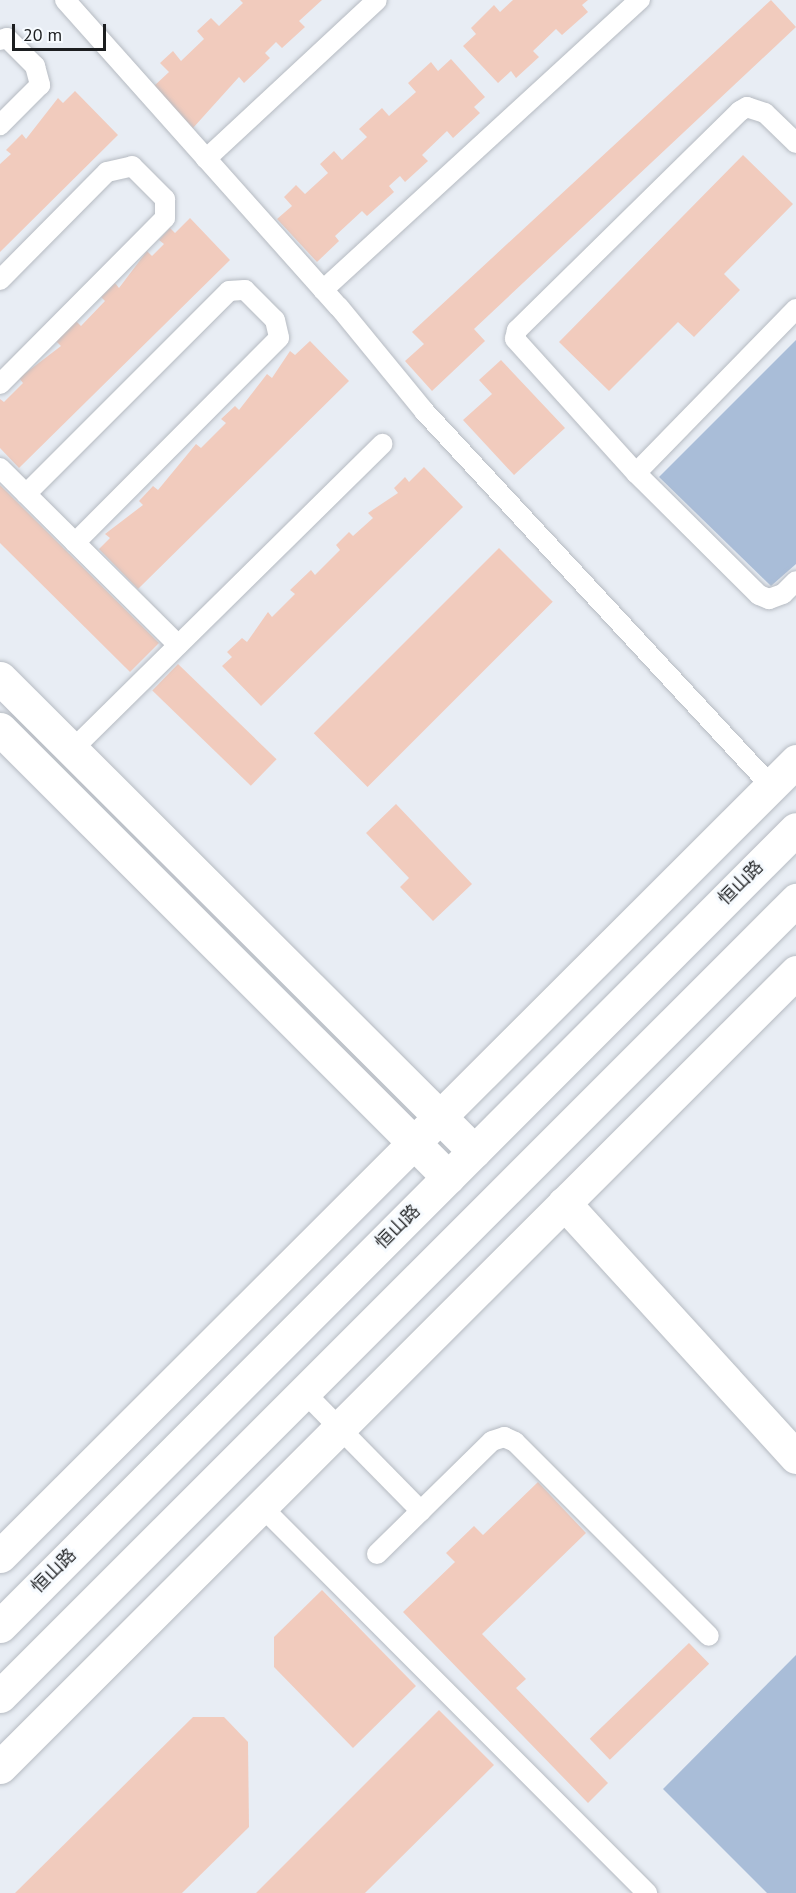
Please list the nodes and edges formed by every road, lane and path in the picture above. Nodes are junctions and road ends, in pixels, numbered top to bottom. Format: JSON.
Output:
{"nodes":[{"id":1,"x":65,"y":0,"type":"edge"},
{"id":2,"x":377,"y":0,"type":"edge"},
{"id":3,"x":640,"y":0,"type":"edge"},
{"id":4,"x":0,"y":40,"type":"edge"},
{"id":5,"x":0,"y":125,"type":"edge"},
{"id":6,"x":796,"y":142,"type":"edge"},
{"id":7,"x":206,"y":159,"type":"junction"},
{"id":8,"x":0,"y":280,"type":"edge"},
{"id":9,"x":323,"y":290,"type":"junction"},
{"id":10,"x":796,"y":309,"type":"edge"},
{"id":11,"x":0,"y":384,"type":"edge"},
{"id":12,"x":382,"y":444,"type":"dead end"},
{"id":13,"x":0,"y":468,"type":"edge"},
{"id":14,"x":636,"y":473,"type":"junction"},
{"id":15,"x":27,"y":494,"type":"junction"},
{"id":16,"x":75,"y":543,"type":"junction"},
{"id":17,"x":796,"y":581,"type":"edge"},
{"id":18,"x":178,"y":645,"type":"junction"},
{"id":19,"x":0,"y":678,"type":"edge"},
{"id":20,"x":0,"y":729,"type":"edge"},
{"id":21,"x":72,"y":750,"type":"junction"},
{"id":22,"x":796,"y":761,"type":"edge"},
{"id":23,"x":771,"y":786,"type":"junction"},
{"id":24,"x":796,"y":829,"type":"edge"},
{"id":25,"x":796,"y":900,"type":"edge"},
{"id":26,"x":796,"y":972,"type":"edge"},
{"id":27,"x":439,"y":1117,"type":"junction"},
{"id":28,"x":414,"y":1142,"type":"junction"},
{"id":29,"x":474,"y":1151,"type":"junction"},
{"id":30,"x":448,"y":1177,"type":"junction"},
{"id":31,"x":564,"y":1203,"type":"junction"},
{"id":32,"x":304,"y":1392,"type":"junction"},
{"id":33,"x":340,"y":1428,"type":"junction"},
{"id":34,"x":796,"y":1457,"type":"edge"},
{"id":35,"x":261,"y":1506,"type":"junction"},
{"id":36,"x":421,"y":1511,"type":"junction"},
{"id":37,"x":377,"y":1554,"type":"dead end"},
{"id":38,"x":0,"y":1556,"type":"edge"},
{"id":39,"x":0,"y":1626,"type":"edge"},
{"id":40,"x":709,"y":1636,"type":"dead end"},
{"id":41,"x":0,"y":1695,"type":"edge"},
{"id":42,"x":0,"y":1767,"type":"edge"},
{"id":43,"x":647,"y":1893,"type":"edge"}],
"edges":[{"from":1,"to":7,"type":"lane"},
{"from":2,"to":7,"type":"lane"},
{"from":3,"to":9,"type":"lane"},
{"from":4,"to":5,"type":"lane"},
{"from":6,"to":14,"type":"lane"},
{"from":7,"to":9,"type":"lane"},
{"from":8,"to":11,"type":"lane"},
{"from":9,"to":23,"type":"lane"},
{"from":10,"to":14,"type":"lane"},
{"from":12,"to":18,"type":"lane"},
{"from":13,"to":15,"type":"lane"},
{"from":14,"to":17,"type":"lane"},
{"from":15,"to":16,"type":"lane"},
{"from":15,"to":16,"type":"lane"},
{"from":16,"to":18,"type":"lane"},
{"from":18,"to":21,"type":"lane"},
{"from":19,"to":21,"type":"street"},
{"from":20,"to":28,"type":"street"},
{"from":21,"to":27,"type":"street"},
{"from":22,"to":23,"type":"street"},
{"from":23,"to":27,"type":"street"},
{"from":24,"to":29,"type":"street","name":"恒山路"},
{"from":25,"to":32,"type":"street"},
{"from":26,"to":31,"type":"street"},
{"from":27,"to":28,"type":"street"},
{"from":27,"to":29,"type":"street"},
{"from":28,"to":30,"type":"street"},
{"from":28,"to":38,"type":"street"},
{"from":29,"to":30,"type":"street","name":"恒山路"},
{"from":30,"to":39,"type":"street","name":"恒山路"},
{"from":31,"to":33,"type":"street"},
{"from":31,"to":34,"type":"street"},
{"from":32,"to":33,"type":"lane"},
{"from":32,"to":41,"type":"street"},
{"from":33,"to":35,"type":"street"},
{"from":33,"to":36,"type":"lane"},
{"from":35,"to":42,"type":"street"},
{"from":35,"to":43,"type":"lane"},
{"from":36,"to":37,"type":"lane"},
{"from":36,"to":40,"type":"lane"}]}
